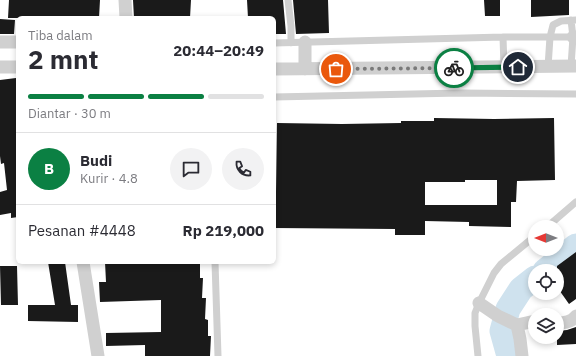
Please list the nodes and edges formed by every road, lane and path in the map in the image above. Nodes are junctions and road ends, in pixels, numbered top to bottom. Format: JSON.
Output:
{"nodes":[{"id":1,"x":125,"y":0,"type":"edge"},
{"id":2,"x":288,"y":0,"type":"edge"},
{"id":3,"x":126,"y":16,"type":"edge"},
{"id":4,"x":574,"y":20,"type":"edge"},
{"id":5,"x":574,"y":37,"type":"edge"},
{"id":6,"x":550,"y":38,"type":"junction"},
{"id":7,"x":503,"y":39,"type":"junction"},
{"id":8,"x":0,"y":42,"type":"edge"},
{"id":9,"x":16,"y":42,"type":"edge"},
{"id":10,"x":291,"y":42,"type":"junction"},
{"id":11,"x":276,"y":43,"type":"edge"},
{"id":12,"x":304,"y":44,"type":"junction"},
{"id":13,"x":305,"y":66,"type":"junction"},
{"id":14,"x":574,"y":66,"type":"edge"},
{"id":15,"x":0,"y":67,"type":"edge"},
{"id":16,"x":16,"y":67,"type":"edge"},
{"id":17,"x":504,"y":67,"type":"junction"},
{"id":18,"x":548,"y":67,"type":"junction"},
{"id":19,"x":276,"y":69,"type":"edge"},
{"id":20,"x":576,"y":94,"type":"edge"},
{"id":21,"x":276,"y":97,"type":"edge"},
{"id":22,"x":576,"y":202,"type":"edge"},
{"id":23,"x":554,"y":220,"type":"edge"},
{"id":24,"x":528,"y":242,"type":"edge"},
{"id":25,"x":83,"y":264,"type":"edge"},
{"id":26,"x":216,"y":264,"type":"edge"},
{"id":27,"x":483,"y":306,"type":"junction"},
{"id":28,"x":576,"y":316,"type":"edge"},
{"id":29,"x":528,"y":322,"type":"edge"},
{"id":30,"x":564,"y":322,"type":"edge"},
{"id":31,"x":513,"y":324,"type":"junction"},
{"id":32,"x":98,"y":356,"type":"edge"},
{"id":33,"x":218,"y":356,"type":"edge"},
{"id":34,"x":478,"y":356,"type":"edge"},
{"id":35,"x":522,"y":356,"type":"edge"}],
"edges":[{"from":1,"to":3,"type":"street"},
{"from":2,"to":10,"type":"lane"},
{"from":4,"to":5,"type":"lane"},
{"from":4,"to":6,"type":"lane"},
{"from":5,"to":6,"type":"lane"},
{"from":5,"to":14,"type":"lane"},
{"from":6,"to":7,"type":"lane"},
{"from":6,"to":18,"type":"lane"},
{"from":7,"to":12,"type":"lane"},
{"from":7,"to":17,"type":"lane"},
{"from":8,"to":9,"type":"street"},
{"from":10,"to":11,"type":"lane"},
{"from":10,"to":12,"type":"lane"},
{"from":12,"to":13,"type":"street"},
{"from":13,"to":17,"type":"street"},
{"from":13,"to":19,"type":"street"},
{"from":14,"to":18,"type":"street"},
{"from":15,"to":16,"type":"street"},
{"from":17,"to":18,"type":"street"},
{"from":20,"to":21,"type":"lane"},
{"from":22,"to":23,"type":"lane"},
{"from":24,"to":27,"type":"lane"},
{"from":25,"to":32,"type":"street"},
{"from":26,"to":33,"type":"lane"},
{"from":27,"to":31,"type":"street"},
{"from":27,"to":34,"type":"lane"},
{"from":28,"to":30,"type":"street"},
{"from":29,"to":31,"type":"street"},
{"from":31,"to":35,"type":"street"}]}
